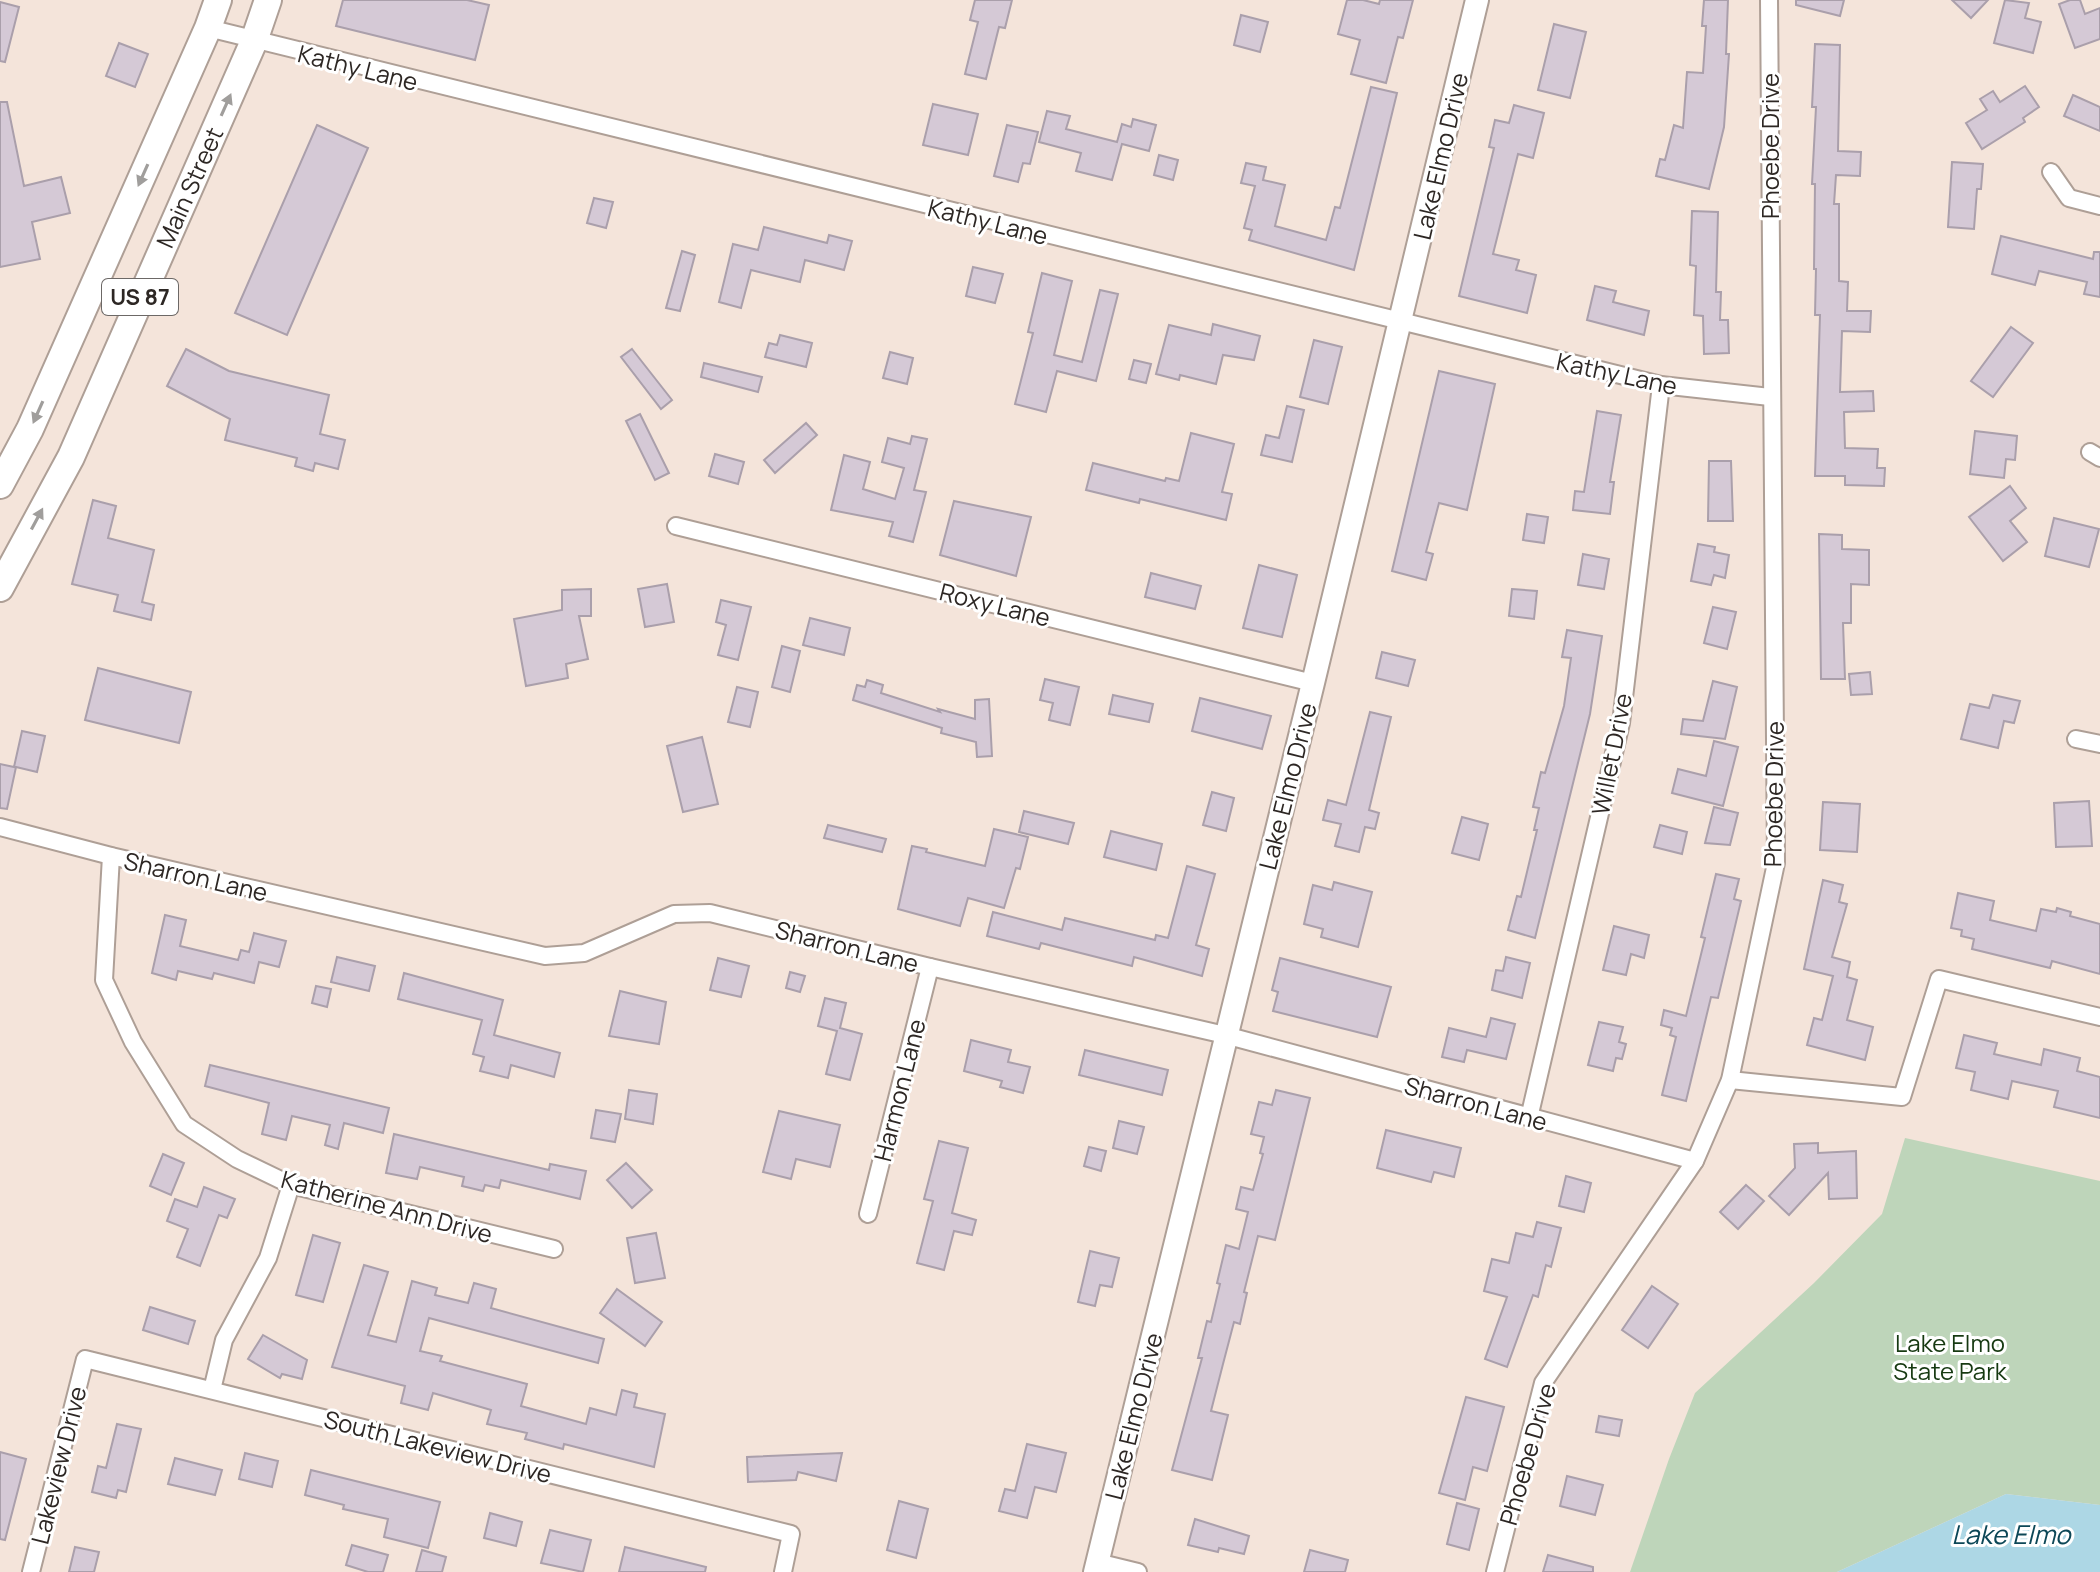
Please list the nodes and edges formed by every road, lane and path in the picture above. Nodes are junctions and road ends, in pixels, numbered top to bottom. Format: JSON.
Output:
{"nodes":[{"id":1,"x":218,"y":0,"type":"edge"},
{"id":2,"x":268,"y":0,"type":"edge"},
{"id":3,"x":1477,"y":0,"type":"edge"},
{"id":4,"x":1769,"y":0,"type":"edge"},
{"id":5,"x":208,"y":28,"type":"junction"},
{"id":6,"x":254,"y":41,"type":"junction"},
{"id":7,"x":2051,"y":172,"type":"dead end"},
{"id":8,"x":2100,"y":206,"type":"edge"},
{"id":9,"x":1400,"y":323,"type":"junction"},
{"id":10,"x":1661,"y":385,"type":"junction"},
{"id":11,"x":1770,"y":397,"type":"junction"},
{"id":12,"x":0,"y":485,"type":"edge"},
{"id":13,"x":676,"y":526,"type":"dead end"},
{"id":14,"x":0,"y":588,"type":"edge"},
{"id":15,"x":1313,"y":683,"type":"junction"},
{"id":16,"x":2076,"y":739,"type":"dead end"},
{"id":17,"x":2100,"y":744,"type":"edge"},
{"id":18,"x":0,"y":827,"type":"edge"},
{"id":19,"x":111,"y":856,"type":"junction"},
{"id":20,"x":930,"y":967,"type":"junction"},
{"id":21,"x":2100,"y":1017,"type":"edge"},
{"id":22,"x":1225,"y":1035,"type":"junction"},
{"id":23,"x":1730,"y":1080,"type":"junction"},
{"id":24,"x":1529,"y":1118,"type":"junction"},
{"id":25,"x":1695,"y":1161,"type":"junction"},
{"id":26,"x":291,"y":1185,"type":"junction"},
{"id":27,"x":868,"y":1214,"type":"dead end"},
{"id":28,"x":554,"y":1249,"type":"dead end"},
{"id":29,"x":85,"y":1359,"type":"joint"},
{"id":30,"x":212,"y":1390,"type":"junction"},
{"id":31,"x":1096,"y":1567,"type":"edge"},
{"id":32,"x":31,"y":1572,"type":"edge"},
{"id":33,"x":783,"y":1572,"type":"edge"},
{"id":34,"x":1138,"y":1572,"type":"edge"},
{"id":35,"x":1495,"y":1572,"type":"edge"}],
"edges":[{"from":1,"to":5,"type":"main road","name":"Main Street","number":"US 87"},
{"from":2,"to":6,"type":"main road","name":"Main Street","number":"US 87"},
{"from":3,"to":9,"type":"street","name":"Lake Elmo Drive"},
{"from":4,"to":11,"type":"street","name":"Phoebe Drive"},
{"from":5,"to":6,"type":"street","name":"Kathy Lane"},
{"from":5,"to":12,"type":"main road","name":"Main Street","number":"US 87","one_way":true},
{"from":6,"to":9,"type":"street","name":"Kathy Lane"},
{"from":14,"to":6,"type":"main road","name":"Main Street","number":"US 87","one_way":true},
{"from":7,"to":8,"type":"street"},
{"from":9,"to":10,"type":"street","name":"Kathy Lane"},
{"from":9,"to":15,"type":"street","name":"Lake Elmo Drive"},
{"from":10,"to":11,"type":"street","name":"Kathy Lane"},
{"from":10,"to":24,"type":"street","name":"Willet Drive"},
{"from":11,"to":23,"type":"street","name":"Phoebe Drive"},
{"from":13,"to":15,"type":"street","name":"Roxy Lane"},
{"from":15,"to":22,"type":"street","name":"Lake Elmo Drive"},
{"from":16,"to":17,"type":"street"},
{"from":18,"to":19,"type":"street","name":"Sharron Lane"},
{"from":19,"to":20,"type":"street","name":"Sharron Lane"},
{"from":19,"to":26,"type":"street","name":"Katherine Ann Drive"},
{"from":20,"to":22,"type":"street","name":"Sharron Lane"},
{"from":20,"to":27,"type":"street","name":"Harmon Lane"},
{"from":21,"to":23,"type":"street"},
{"from":22,"to":24,"type":"street","name":"Sharron Lane"},
{"from":22,"to":31,"type":"street","name":"Lake Elmo Drive"},
{"from":23,"to":25,"type":"street","name":"Phoebe Drive"},
{"from":24,"to":25,"type":"street","name":"Sharron Lane"},
{"from":25,"to":35,"type":"street","name":"Phoebe Drive"},
{"from":26,"to":28,"type":"street","name":"Katherine Ann Drive"},
{"from":26,"to":30,"type":"street"},
{"from":29,"to":30,"type":"street","name":"South Lakeview Drive"},
{"from":29,"to":32,"type":"street","name":"Lakeview Drive"},
{"from":30,"to":33,"type":"street","name":"South Lakeview Drive"},
{"from":31,"to":34,"type":"street"}]}
